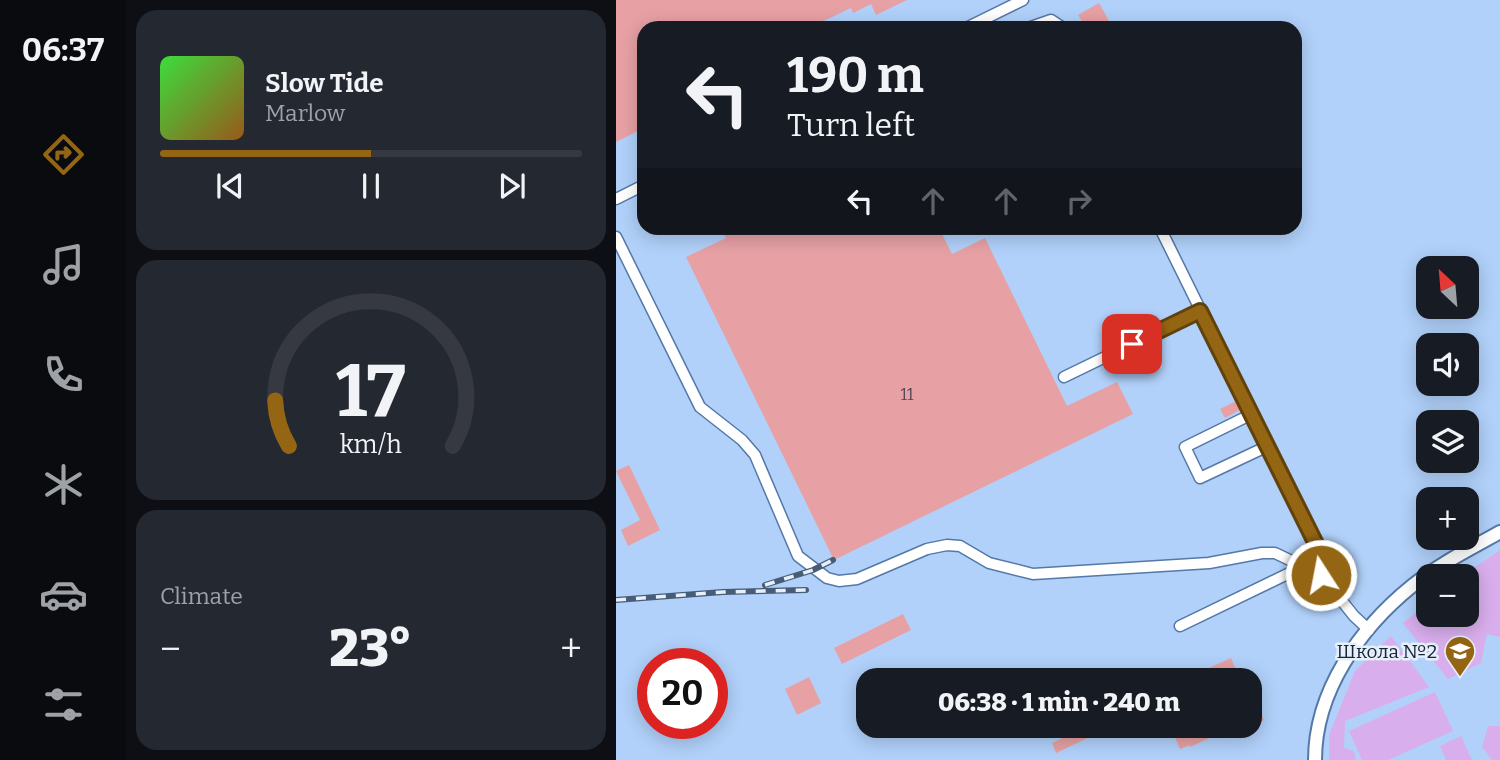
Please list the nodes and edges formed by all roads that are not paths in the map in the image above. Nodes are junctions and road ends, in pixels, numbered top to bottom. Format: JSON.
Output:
{"nodes":[{"id":1,"x":1023,"y":0,"type":"edge"},
{"id":2,"x":980,"y":21,"type":"edge"},
{"id":3,"x":637,"y":188,"type":"edge"},
{"id":4,"x":616,"y":199,"type":"edge"},
{"id":5,"x":1163,"y":235,"type":"edge"},
{"id":6,"x":616,"y":236,"type":"edge"},
{"id":7,"x":1200,"y":311,"type":"junction"},
{"id":8,"x":1064,"y":377,"type":"dead end"},
{"id":9,"x":1252,"y":414,"type":"junction"},
{"id":10,"x":1268,"y":446,"type":"junction"},
{"id":11,"x":1500,"y":532,"type":"edge"},
{"id":12,"x":1304,"y":566,"type":"junction"},
{"id":13,"x":1321,"y":575,"type":"junction"},
{"id":14,"x":1180,"y":626,"type":"dead end"},
{"id":15,"x":1368,"y":630,"type":"junction"},
{"id":16,"x":1315,"y":760,"type":"edge"}],
"edges":[{"from":1,"to":2,"type":"lane"},
{"from":3,"to":4,"type":"lane"},
{"from":5,"to":7,"type":"lane"},
{"from":6,"to":12,"type":"lane"},
{"from":7,"to":8,"type":"lane"},
{"from":7,"to":9,"type":"lane"},
{"from":9,"to":10,"type":"lane"},
{"from":9,"to":10,"type":"lane"},
{"from":10,"to":13,"type":"lane"},
{"from":11,"to":15,"type":"main road"},
{"from":12,"to":13,"type":"lane"},
{"from":12,"to":14,"type":"lane"},
{"from":13,"to":15,"type":"lane"},
{"from":15,"to":16,"type":"main road"}]}
